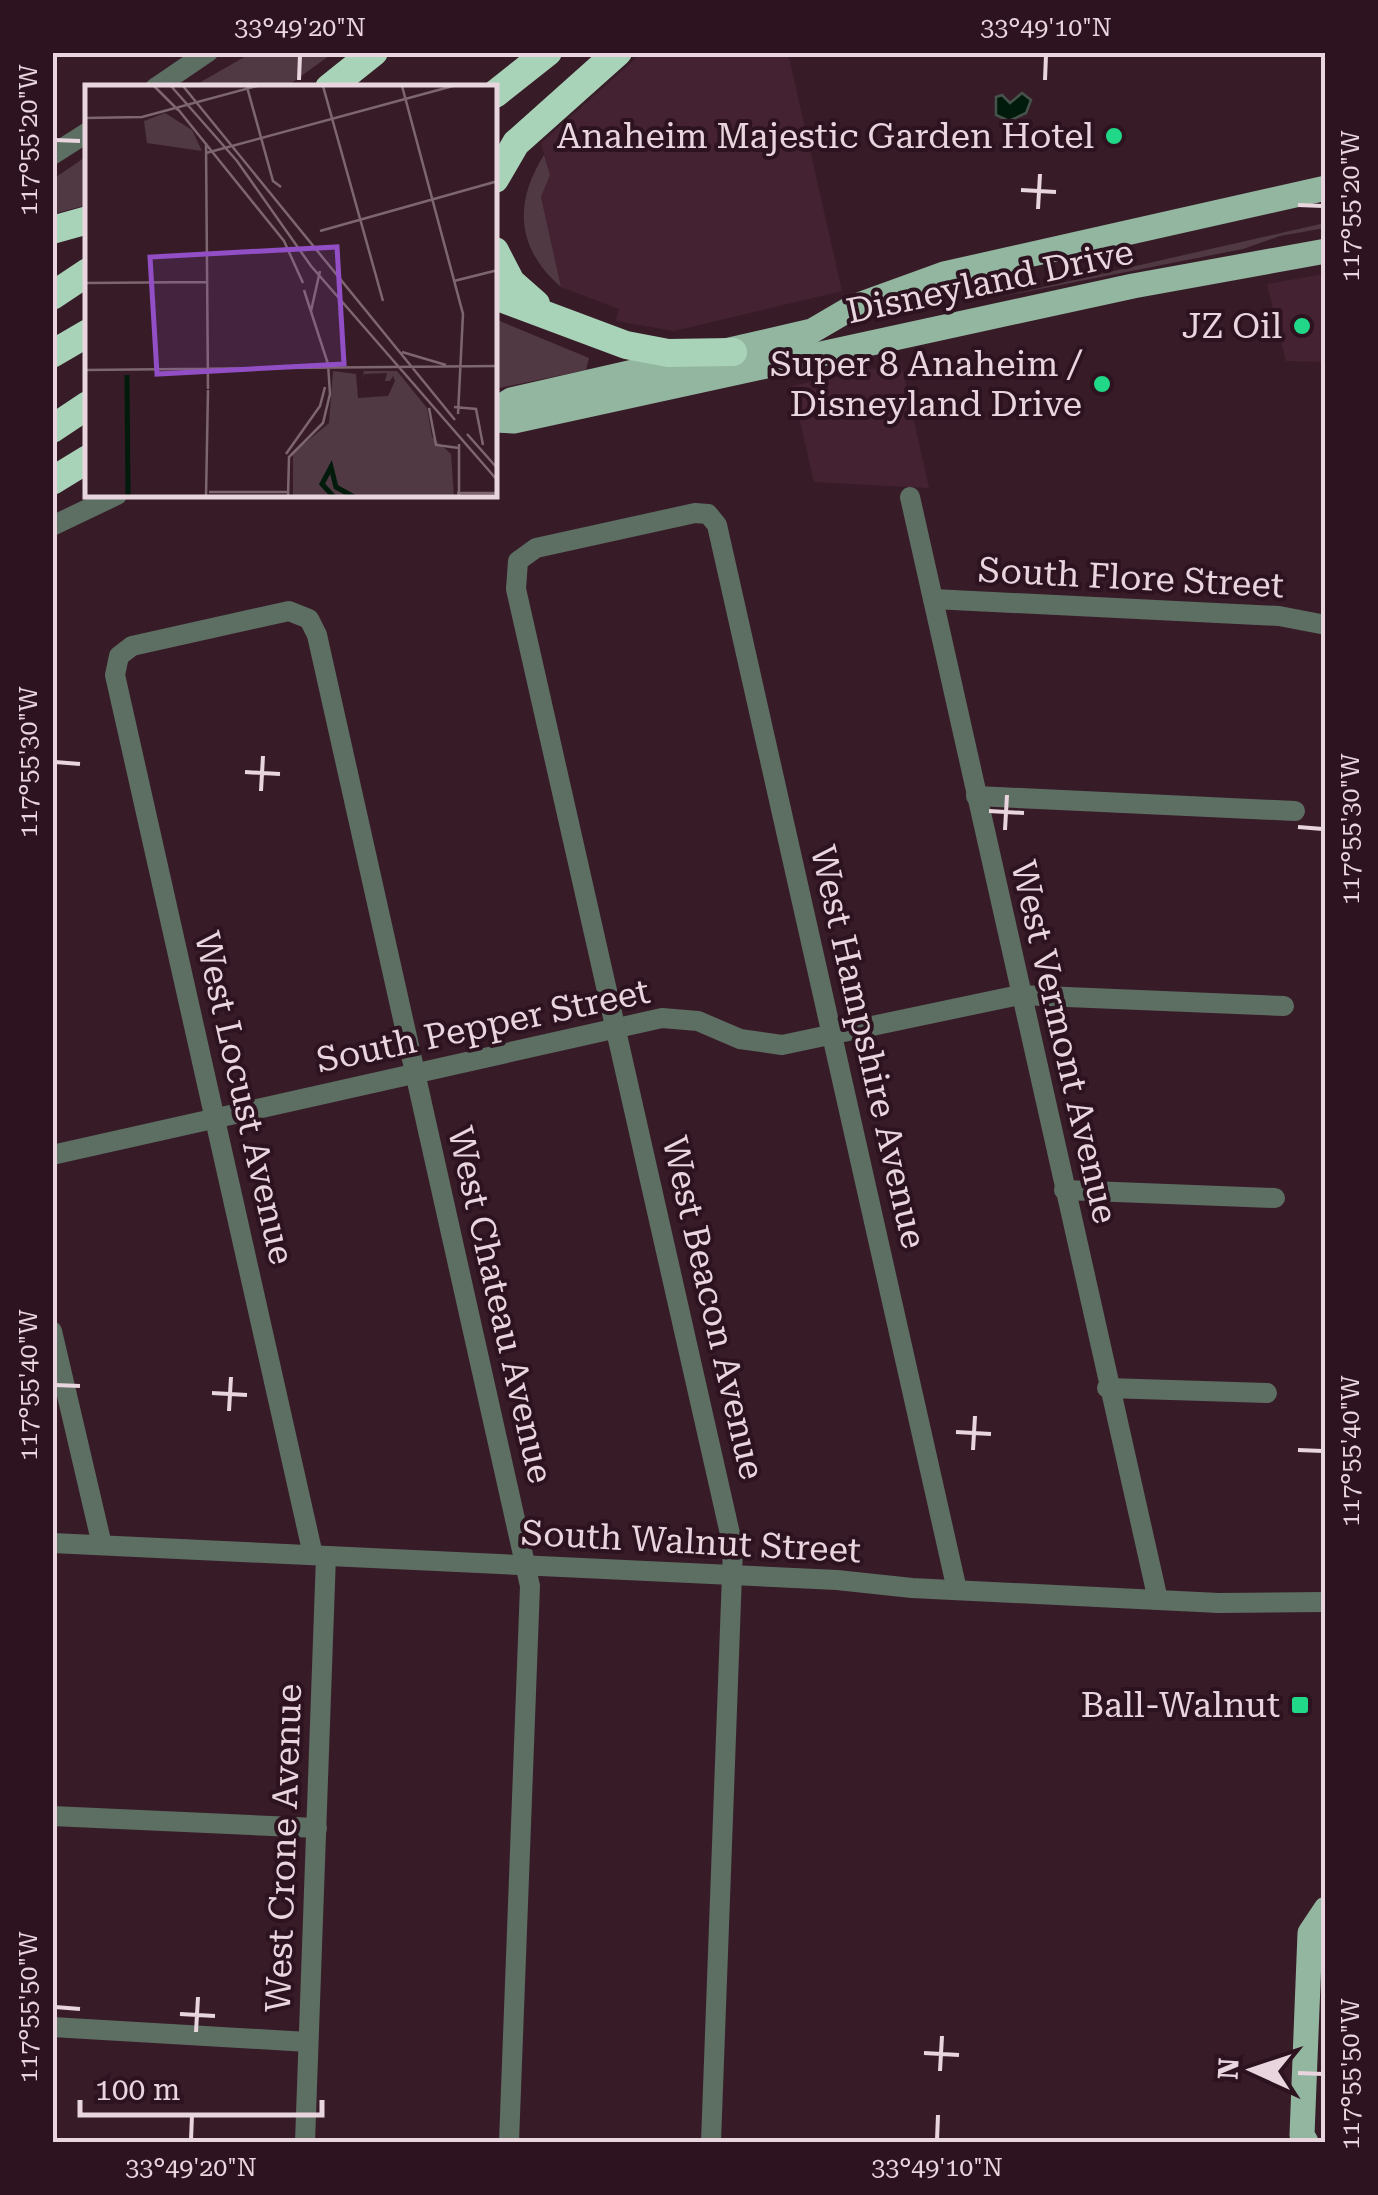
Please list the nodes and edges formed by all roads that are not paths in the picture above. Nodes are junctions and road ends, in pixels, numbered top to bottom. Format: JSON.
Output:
{"nodes":[{"id":1,"x":208,"y":52,"type":"edge"},
{"id":2,"x":374,"y":52,"type":"edge"},
{"id":3,"x":548,"y":52,"type":"edge"},
{"id":4,"x":618,"y":52,"type":"edge"},
{"id":5,"x":159,"y":85,"type":"edge"},
{"id":6,"x":333,"y":85,"type":"edge"},
{"id":7,"x":498,"y":92,"type":"edge"},
{"id":8,"x":85,"y":134,"type":"edge"},
{"id":9,"x":52,"y":155,"type":"edge"},
{"id":10,"x":498,"y":173,"type":"edge"},
{"id":11,"x":1326,"y":188,"type":"edge"},
{"id":12,"x":85,"y":221,"type":"edge"},
{"id":13,"x":52,"y":230,"type":"edge"},
{"id":14,"x":1326,"y":251,"type":"edge"},
{"id":15,"x":498,"y":257,"type":"edge"},
{"id":16,"x":85,"y":274,"type":"edge"},
{"id":17,"x":52,"y":296,"type":"edge"},
{"id":18,"x":498,"y":297,"type":"edge"},
{"id":19,"x":580,"y":330,"type":"junction"},
{"id":20,"x":85,"y":335,"type":"edge"},
{"id":21,"x":733,"y":352,"type":"junction"},
{"id":22,"x":52,"y":354,"type":"edge"},
{"id":23,"x":85,"y":407,"type":"edge"},
{"id":24,"x":498,"y":408,"type":"edge"},
{"id":25,"x":498,"y":420,"type":"edge"},
{"id":26,"x":52,"y":429,"type":"edge"},
{"id":27,"x":85,"y":461,"type":"edge"},
{"id":28,"x":52,"y":481,"type":"edge"},
{"id":29,"x":910,"y":497,"type":"dead end"},
{"id":30,"x":111,"y":498,"type":"edge"},
{"id":31,"x":713,"y":518,"type":"joint"},
{"id":32,"x":52,"y":526,"type":"edge"},
{"id":33,"x":933,"y":600,"type":"junction"},
{"id":34,"x":304,"y":615,"type":"joint"},
{"id":35,"x":1326,"y":625,"type":"edge"},
{"id":36,"x":976,"y":796,"type":"junction"},
{"id":37,"x":1295,"y":811,"type":"dead end"},
{"id":38,"x":1019,"y":995,"type":"junction"},
{"id":39,"x":1284,"y":1006,"type":"dead end"},
{"id":40,"x":617,"y":1027,"type":"junction"},
{"id":41,"x":832,"y":1036,"type":"junction"},
{"id":42,"x":415,"y":1074,"type":"junction"},
{"id":43,"x":216,"y":1118,"type":"junction"},
{"id":44,"x":52,"y":1154,"type":"edge"},
{"id":45,"x":1064,"y":1190,"type":"junction"},
{"id":46,"x":1275,"y":1198,"type":"dead end"},
{"id":47,"x":54,"y":1342,"type":"edge"},
{"id":48,"x":1107,"y":1388,"type":"junction"},
{"id":49,"x":1267,"y":1393,"type":"dead end"},
{"id":50,"x":52,"y":1543,"type":"edge"},
{"id":51,"x":102,"y":1545,"type":"junction"},
{"id":52,"x":320,"y":1555,"type":"junction"},
{"id":53,"x":525,"y":1565,"type":"junction"},
{"id":54,"x":732,"y":1575,"type":"junction"},
{"id":55,"x":957,"y":1590,"type":"junction"},
{"id":56,"x":1158,"y":1600,"type":"junction"},
{"id":57,"x":1326,"y":1602,"type":"edge"},
{"id":58,"x":52,"y":1816,"type":"edge"},
{"id":59,"x":316,"y":1828,"type":"junction"},
{"id":60,"x":1326,"y":1909,"type":"edge"},
{"id":61,"x":52,"y":2027,"type":"edge"},
{"id":62,"x":308,"y":2042,"type":"junction"},
{"id":63,"x":305,"y":2142,"type":"edge"},
{"id":64,"x":509,"y":2142,"type":"edge"},
{"id":65,"x":711,"y":2142,"type":"edge"},
{"id":66,"x":1306,"y":2142,"type":"edge"}],
"edges":[{"from":1,"to":5,"type":"street"},
{"from":2,"to":6,"type":"highway"},
{"from":3,"to":7,"type":"highway"},
{"from":4,"to":10,"type":"highway"},
{"from":8,"to":9,"type":"street"},
{"from":11,"to":21,"type":"main road","name":"Disneyland Drive"},
{"from":12,"to":13,"type":"highway"},
{"from":14,"to":25,"type":"main road","name":"Disneyland Drive"},
{"from":15,"to":19,"type":"highway"},
{"from":16,"to":17,"type":"highway"},
{"from":18,"to":19,"type":"highway"},
{"from":19,"to":21,"type":"highway"},
{"from":20,"to":22,"type":"highway"},
{"from":21,"to":24,"type":"main road","name":"Disneyland Drive"},
{"from":23,"to":26,"type":"highway"},
{"from":27,"to":28,"type":"highway"},
{"from":29,"to":33,"type":"street","name":"West Vermont Avenue"},
{"from":30,"to":32,"type":"street"},
{"from":31,"to":40,"type":"street","name":"West Beacon Avenue"},
{"from":31,"to":41,"type":"street","name":"West Hampshire Avenue"},
{"from":33,"to":35,"type":"street","name":"South Flore Street"},
{"from":33,"to":36,"type":"street","name":"West Vermont Avenue"},
{"from":34,"to":42,"type":"street","name":"West Chateau Avenue"},
{"from":34,"to":43,"type":"street","name":"West Locust Avenue"},
{"from":36,"to":37,"type":"street"},
{"from":36,"to":38,"type":"street","name":"West Vermont Avenue"},
{"from":38,"to":39,"type":"street","name":"South Pepper Street"},
{"from":38,"to":41,"type":"street","name":"South Pepper Street"},
{"from":38,"to":45,"type":"street","name":"West Vermont Avenue"},
{"from":40,"to":41,"type":"street","name":"South Pepper Street"},
{"from":40,"to":42,"type":"street","name":"South Pepper Street"},
{"from":40,"to":54,"type":"street","name":"West Beacon Avenue"},
{"from":41,"to":55,"type":"street","name":"West Hampshire Avenue"},
{"from":42,"to":43,"type":"street","name":"South Pepper Street"},
{"from":42,"to":53,"type":"street","name":"West Chateau Avenue"},
{"from":43,"to":44,"type":"street","name":"South Pepper Street"},
{"from":43,"to":52,"type":"street","name":"West Locust Avenue"},
{"from":45,"to":46,"type":"street"},
{"from":45,"to":48,"type":"street","name":"West Vermont Avenue"},
{"from":47,"to":51,"type":"street"},
{"from":48,"to":49,"type":"street"},
{"from":48,"to":56,"type":"street","name":"West Vermont Avenue"},
{"from":50,"to":51,"type":"street","name":"South Walnut Street"},
{"from":51,"to":52,"type":"street","name":"South Walnut Street"},
{"from":52,"to":53,"type":"street","name":"South Walnut Street"},
{"from":52,"to":59,"type":"street","name":"West Crone Avenue"},
{"from":53,"to":54,"type":"street","name":"South Walnut Street"},
{"from":53,"to":64,"type":"street","name":"West Chateau Avenue"},
{"from":54,"to":55,"type":"street","name":"South Walnut Street"},
{"from":54,"to":65,"type":"street","name":"West Beacon Avenue"},
{"from":55,"to":56,"type":"street","name":"South Walnut Street"},
{"from":56,"to":57,"type":"street","name":"South Walnut Street"},
{"from":58,"to":59,"type":"street"},
{"from":59,"to":62,"type":"street","name":"West Crone Avenue"},
{"from":60,"to":66,"type":"main road"},
{"from":61,"to":62,"type":"street"},
{"from":62,"to":63,"type":"street","name":"West Crone Avenue"}]}
